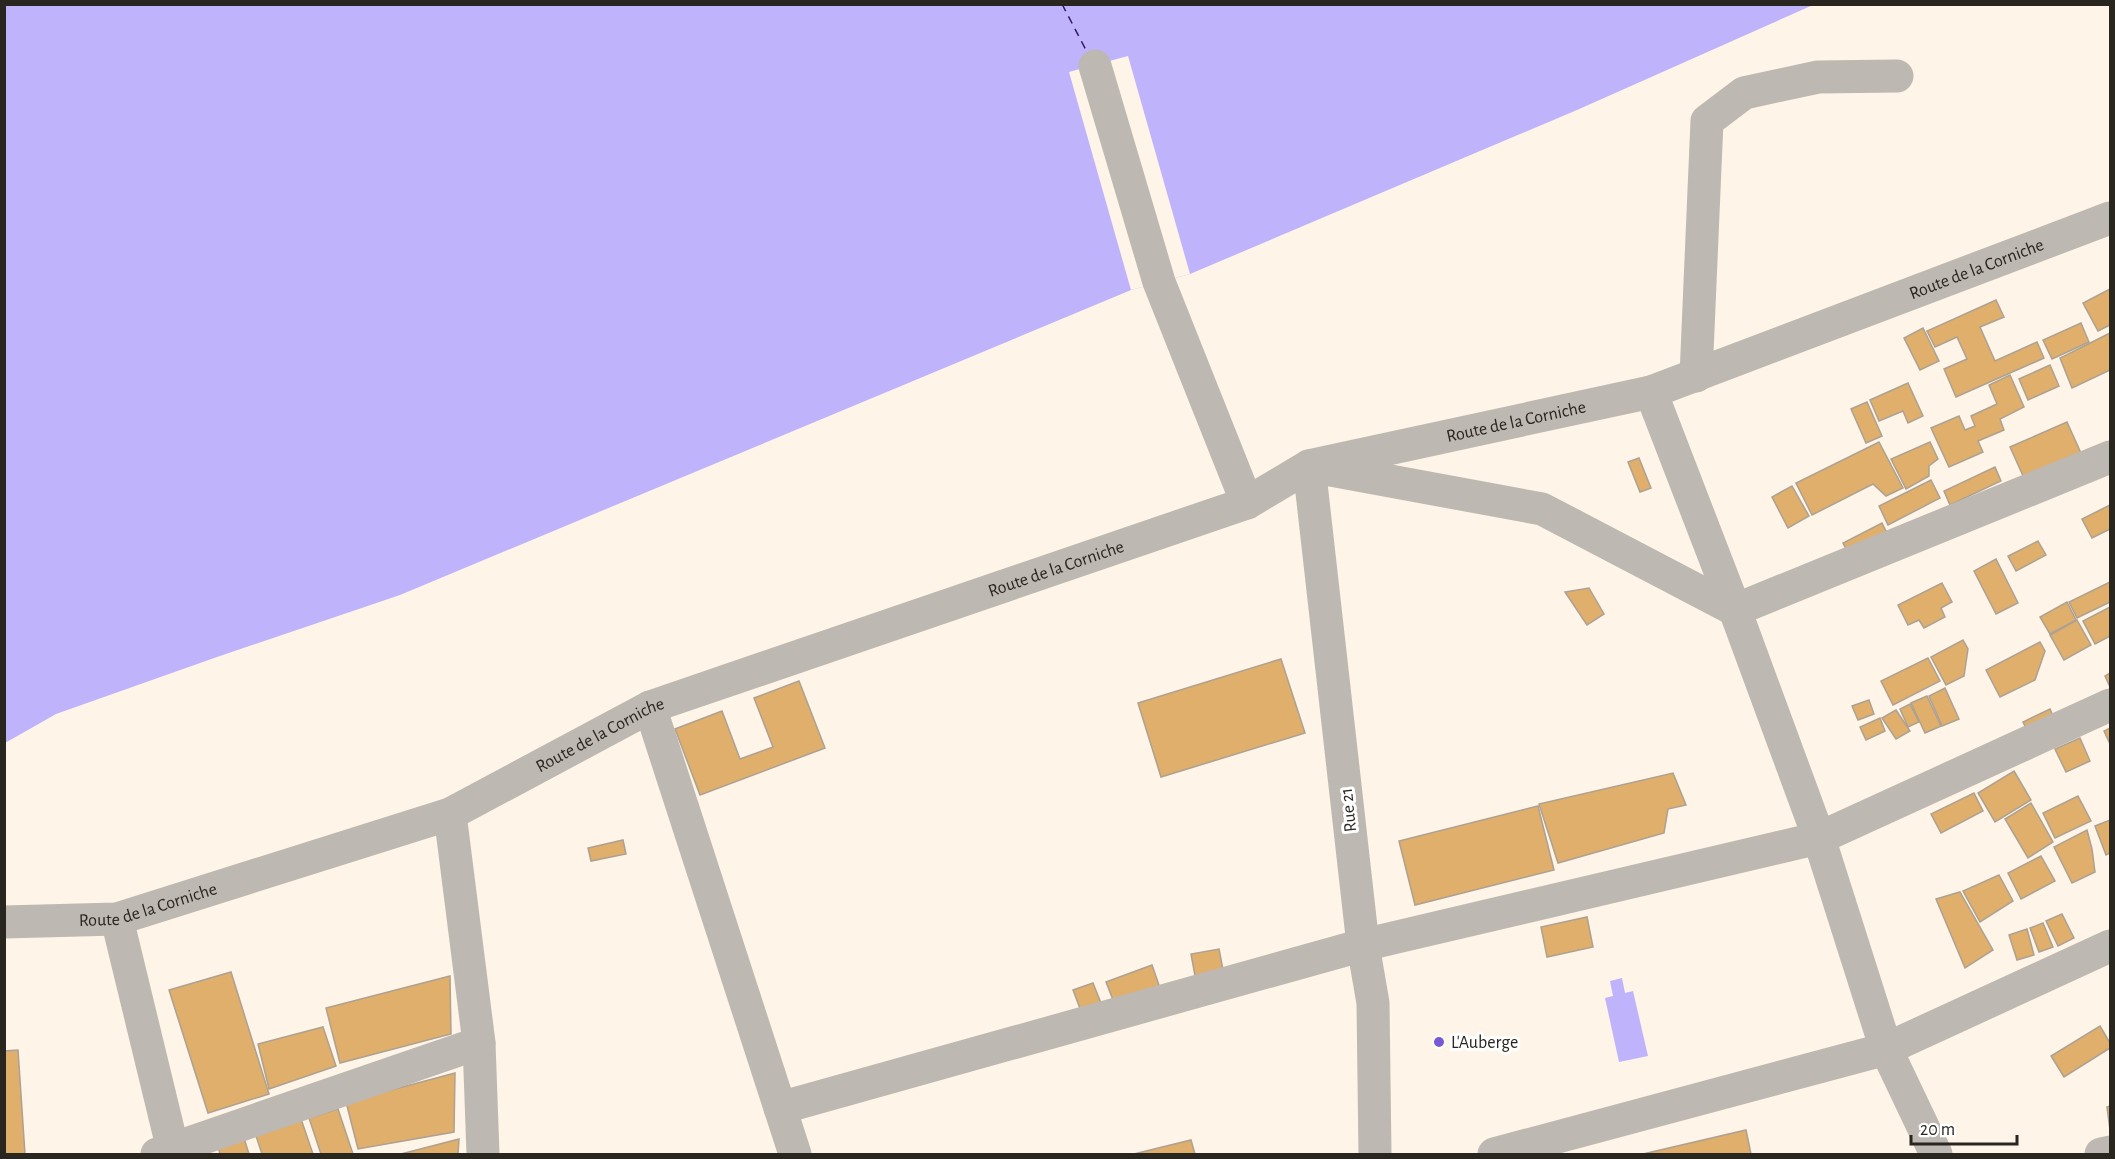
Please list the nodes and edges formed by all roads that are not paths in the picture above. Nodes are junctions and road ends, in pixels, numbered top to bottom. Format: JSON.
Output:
{"nodes":[{"id":1,"x":1095,"y":66,"type":"dead end"},
{"id":2,"x":1898,"y":76,"type":"dead end"},
{"id":3,"x":2110,"y":218,"type":"edge"},
{"id":4,"x":1696,"y":376,"type":"junction"},
{"id":5,"x":1651,"y":392,"type":"junction"},
{"id":6,"x":2110,"y":457,"type":"edge"},
{"id":7,"x":1309,"y":466,"type":"junction"},
{"id":8,"x":1247,"y":503,"type":"junction"},
{"id":9,"x":1735,"y":610,"type":"junction"},
{"id":10,"x":2110,"y":705,"type":"edge"},
{"id":11,"x":651,"y":707,"type":"junction"},
{"id":12,"x":450,"y":814,"type":"junction"},
{"id":13,"x":1819,"y":838,"type":"junction"},
{"id":14,"x":117,"y":920,"type":"junction"},
{"id":15,"x":4,"y":922,"type":"edge"},
{"id":16,"x":1363,"y":945,"type":"junction"},
{"id":17,"x":2110,"y":946,"type":"edge"},
{"id":18,"x":479,"y":1043,"type":"junction"},
{"id":19,"x":1886,"y":1049,"type":"junction"},
{"id":20,"x":780,"y":1108,"type":"junction"},
{"id":21,"x":2110,"y":1152,"type":"edge"},
{"id":22,"x":168,"y":1153,"type":"edge"},
{"id":23,"x":483,"y":1155,"type":"edge"},
{"id":24,"x":795,"y":1155,"type":"edge"},
{"id":25,"x":1375,"y":1155,"type":"edge"},
{"id":26,"x":1494,"y":1155,"type":"edge"},
{"id":27,"x":1936,"y":1155,"type":"edge"},
{"id":28,"x":2101,"y":1155,"type":"edge"}],
"edges":[{"from":1,"to":8,"type":"street"},
{"from":2,"to":4,"type":"street"},
{"from":3,"to":4,"type":"street","name":"Route de la Corniche"},
{"from":4,"to":5,"type":"street","name":"Route de la Corniche"},
{"from":5,"to":7,"type":"street","name":"Route de la Corniche"},
{"from":5,"to":9,"type":"street"},
{"from":6,"to":9,"type":"street"},
{"from":7,"to":8,"type":"street","name":"Route de la Corniche"},
{"from":7,"to":9,"type":"street"},
{"from":7,"to":16,"type":"street","name":"Rue 21"},
{"from":8,"to":11,"type":"street","name":"Route de la Corniche"},
{"from":9,"to":13,"type":"street"},
{"from":10,"to":13,"type":"street"},
{"from":11,"to":12,"type":"street","name":"Route de la Corniche"},
{"from":11,"to":20,"type":"street"},
{"from":12,"to":14,"type":"street","name":"Route de la Corniche"},
{"from":12,"to":18,"type":"street"},
{"from":13,"to":16,"type":"street"},
{"from":13,"to":19,"type":"street"},
{"from":14,"to":15,"type":"street","name":"Route de la Corniche"},
{"from":14,"to":22,"type":"street"},
{"from":16,"to":20,"type":"street"},
{"from":16,"to":25,"type":"street","name":"Rue 21"},
{"from":17,"to":19,"type":"street"},
{"from":18,"to":22,"type":"street"},
{"from":18,"to":23,"type":"street"},
{"from":19,"to":26,"type":"street"},
{"from":19,"to":27,"type":"street"},
{"from":20,"to":24,"type":"street"},
{"from":21,"to":28,"type":"street"}]}
